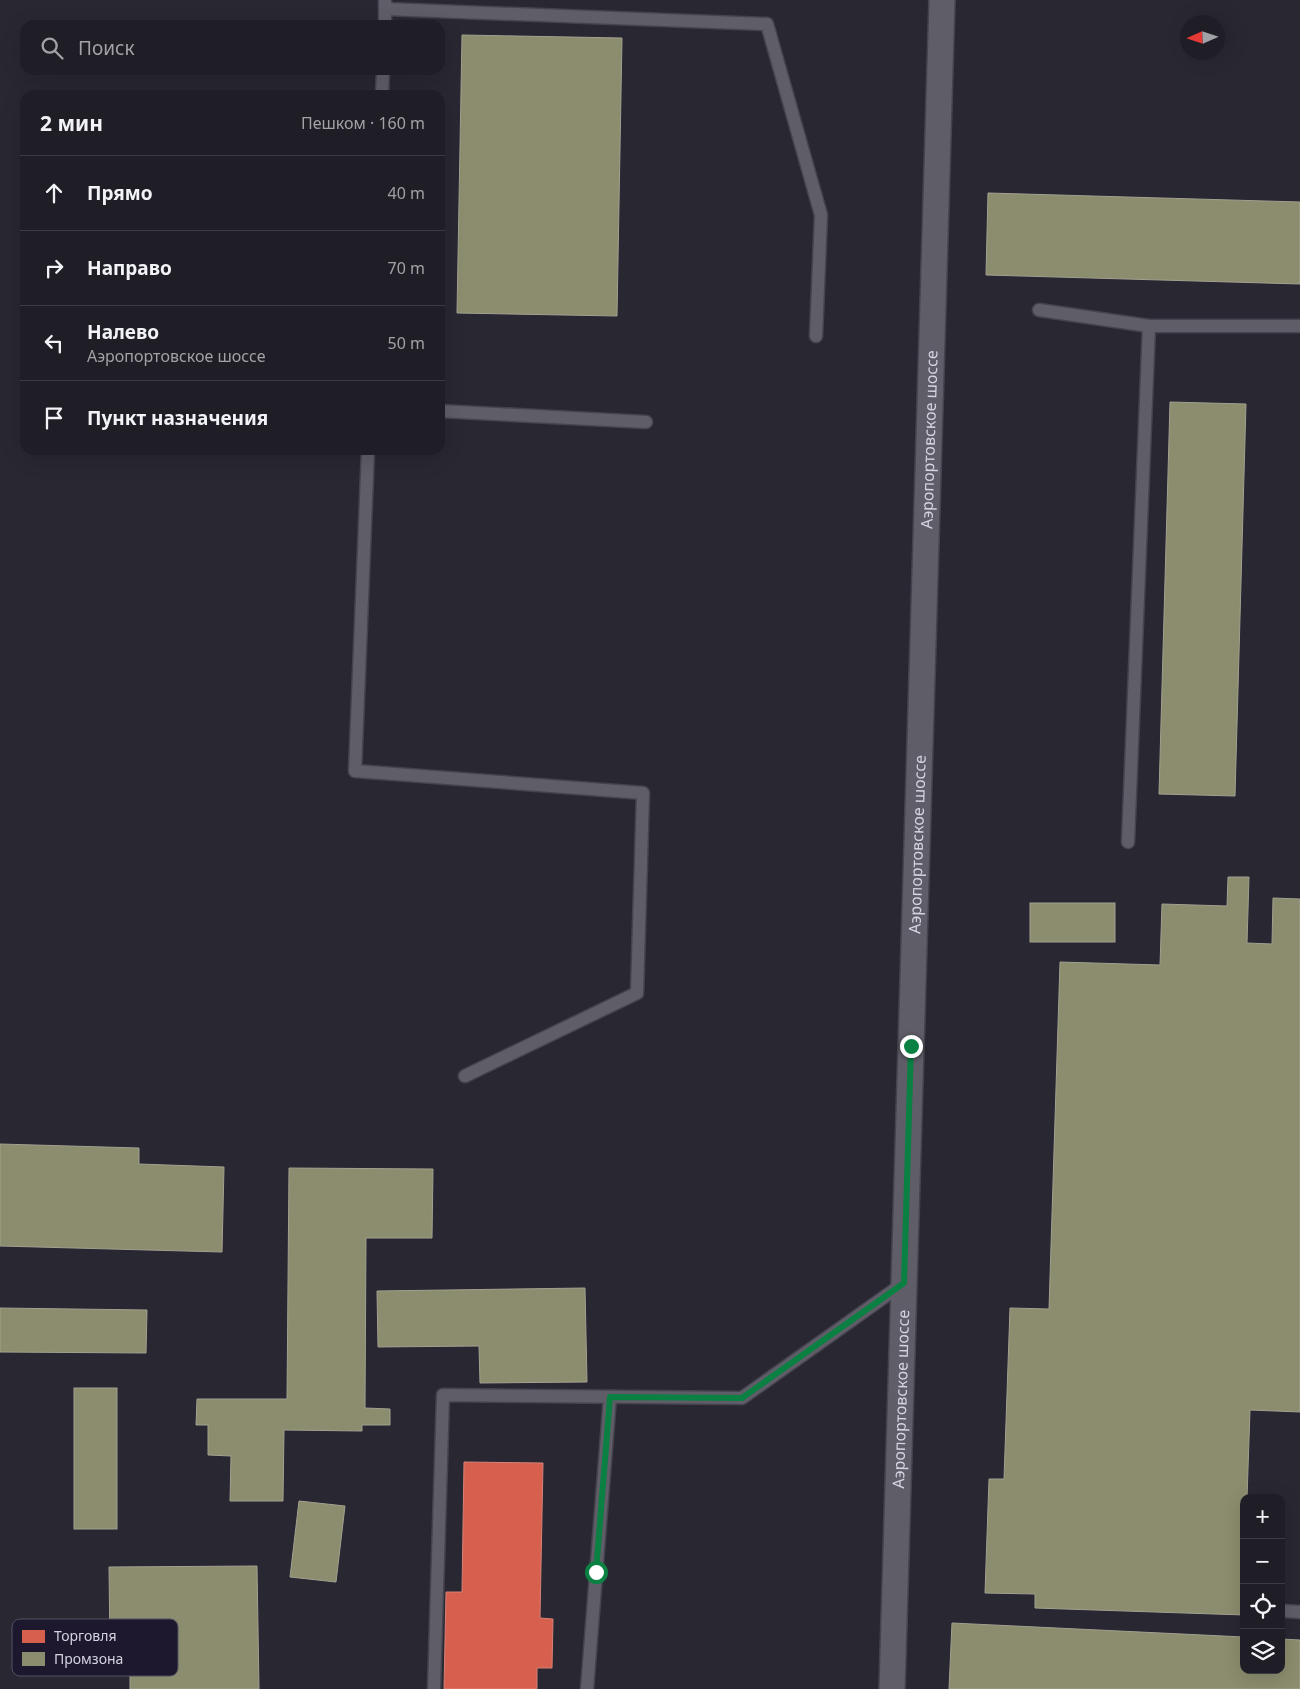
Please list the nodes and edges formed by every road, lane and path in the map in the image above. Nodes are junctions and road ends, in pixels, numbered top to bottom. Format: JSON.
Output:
{"nodes":[{"id":1,"x":942,"y":0,"type":"edge"},
{"id":2,"x":386,"y":5,"type":"edge"},
{"id":3,"x":385,"y":20,"type":"edge"},
{"id":4,"x":383,"y":75,"type":"edge"},
{"id":5,"x":382,"y":90,"type":"edge"},
{"id":6,"x":1039,"y":310,"type":"dead end"},
{"id":7,"x":1149,"y":326,"type":"junction"},
{"id":8,"x":1300,"y":326,"type":"edge"},
{"id":9,"x":816,"y":336,"type":"dead end"},
{"id":10,"x":445,"y":411,"type":"edge"},
{"id":11,"x":646,"y":422,"type":"dead end"},
{"id":12,"x":368,"y":455,"type":"edge"},
{"id":13,"x":1128,"y":842,"type":"dead end"},
{"id":14,"x":465,"y":1076,"type":"dead end"},
{"id":15,"x":904,"y":1283,"type":"junction"},
{"id":16,"x":610,"y":1397,"type":"junction"},
{"id":17,"x":1285,"y":1611,"type":"dead end"},
{"id":18,"x":1300,"y":1612,"type":"edge"},
{"id":19,"x":434,"y":1689,"type":"edge"},
{"id":20,"x":588,"y":1689,"type":"edge"},
{"id":21,"x":892,"y":1689,"type":"edge"}],
"edges":[{"from":1,"to":15,"type":"street","name":"Аэропортовское шоссе"},
{"from":2,"to":3,"type":"lane"},
{"from":2,"to":9,"type":"lane"},
{"from":4,"to":5,"type":"lane"},
{"from":6,"to":7,"type":"lane"},
{"from":7,"to":8,"type":"lane"},
{"from":7,"to":13,"type":"lane"},
{"from":10,"to":11,"type":"lane"},
{"from":12,"to":14,"type":"lane"},
{"from":15,"to":16,"type":"lane"},
{"from":15,"to":21,"type":"street","name":"Аэропортовское шоссе"},
{"from":16,"to":19,"type":"lane"},
{"from":16,"to":20,"type":"lane"},
{"from":17,"to":18,"type":"lane"}]}
